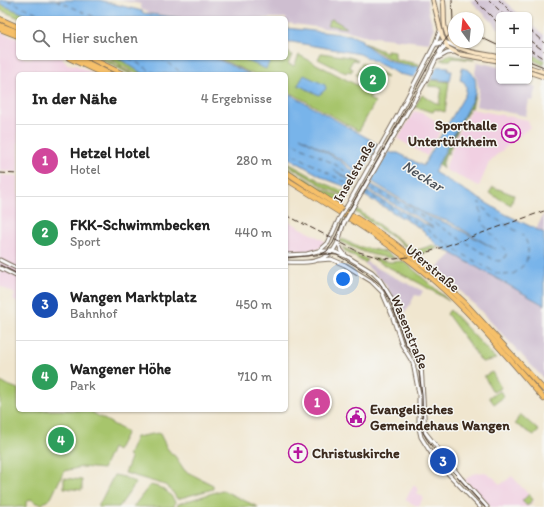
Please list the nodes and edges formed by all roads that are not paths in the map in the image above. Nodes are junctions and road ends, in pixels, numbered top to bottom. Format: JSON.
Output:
{"nodes":[{"id":1,"x":434,"y":0,"type":"edge"},
{"id":2,"x":443,"y":0,"type":"edge"},
{"id":3,"x":0,"y":19,"type":"edge"},
{"id":4,"x":0,"y":25,"type":"edge"},
{"id":5,"x":16,"y":26,"type":"edge"},
{"id":6,"x":0,"y":29,"type":"edge"},
{"id":7,"x":440,"y":29,"type":"junction"},
{"id":8,"x":16,"y":31,"type":"edge"},
{"id":9,"x":16,"y":35,"type":"edge"},
{"id":10,"x":447,"y":35,"type":"joint"},
{"id":11,"x":446,"y":43,"type":"junction"},
{"id":12,"x":434,"y":46,"type":"junction"},
{"id":13,"x":459,"y":48,"type":"edge"},
{"id":14,"x":454,"y":52,"type":"junction"},
{"id":15,"x":496,"y":56,"type":"edge"},
{"id":16,"x":436,"y":59,"type":"junction"},
{"id":17,"x":73,"y":60,"type":"edge"},
{"id":18,"x":82,"y":60,"type":"edge"},
{"id":19,"x":94,"y":60,"type":"edge"},
{"id":20,"x":496,"y":61,"type":"edge"},
{"id":21,"x":532,"y":68,"type":"edge"},
{"id":22,"x":98,"y":72,"type":"edge"},
{"id":23,"x":106,"y":72,"type":"edge"},
{"id":24,"x":118,"y":72,"type":"edge"},
{"id":25,"x":544,"y":72,"type":"edge"},
{"id":26,"x":532,"y":73,"type":"edge"},
{"id":27,"x":544,"y":77,"type":"edge"},
{"id":28,"x":406,"y":99,"type":"junction"},
{"id":29,"x":411,"y":106,"type":"junction"},
{"id":30,"x":288,"y":173,"type":"edge"},
{"id":31,"x":288,"y":180,"type":"edge"},
{"id":32,"x":338,"y":241,"type":"junction"},
{"id":33,"x":328,"y":243,"type":"junction"},
{"id":34,"x":318,"y":251,"type":"junction"},
{"id":35,"x":330,"y":252,"type":"junction"},
{"id":36,"x":288,"y":255,"type":"edge"},
{"id":37,"x":346,"y":256,"type":"junction"},
{"id":38,"x":0,"y":260,"type":"edge"},
{"id":39,"x":319,"y":260,"type":"junction"},
{"id":40,"x":334,"y":260,"type":"junction"},
{"id":41,"x":288,"y":262,"type":"edge"},
{"id":42,"x":0,"y":268,"type":"edge"},
{"id":43,"x":16,"y":268,"type":"edge"},
{"id":44,"x":16,"y":276,"type":"edge"},
{"id":45,"x":544,"y":390,"type":"edge"},
{"id":46,"x":544,"y":399,"type":"edge"},
{"id":47,"x":480,"y":507,"type":"edge"},
{"id":48,"x":487,"y":507,"type":"edge"}],
"edges":[{"from":1,"to":7,"type":"main road"},
{"from":2,"to":10,"type":"main road"},
{"from":3,"to":5,"type":"highway"},
{"from":4,"to":8,"type":"highway"},
{"from":6,"to":9,"type":"highway"},
{"from":7,"to":11,"type":"main road"},
{"from":7,"to":12,"type":"street","name":"Inselstraße"},
{"from":10,"to":11,"type":"main road"},
{"from":11,"to":12,"type":"street"},
{"from":11,"to":14,"type":"main road"},
{"from":11,"to":16,"type":"street","name":"Inselstraße"},
{"from":12,"to":16,"type":"street"},
{"from":12,"to":28,"type":"street","name":"Inselstraße"},
{"from":13,"to":15,"type":"main road"},
{"from":14,"to":16,"type":"street"},
{"from":14,"to":20,"type":"main road"},
{"from":16,"to":29,"type":"street","name":"Inselstraße"},
{"from":17,"to":22,"type":"highway"},
{"from":18,"to":23,"type":"highway"},
{"from":19,"to":24,"type":"highway"},
{"from":21,"to":25,"type":"main road"},
{"from":26,"to":27,"type":"main road"},
{"from":28,"to":29,"type":"street"},
{"from":28,"to":33,"type":"street","name":"Inselstraße","bridge":true},
{"from":29,"to":32,"type":"street","name":"Inselstraße","bridge":true},
{"from":30,"to":45,"type":"highway","name":"Uferstraße"},
{"from":31,"to":46,"type":"highway","name":"Uferstraße"},
{"from":32,"to":35,"type":"street","name":"Inselstraße"},
{"from":32,"to":37,"type":"street"},
{"from":33,"to":34,"type":"street","name":"Inselstraße"},
{"from":33,"to":35,"type":"street"},
{"from":34,"to":35,"type":"street","name":"Wasenstraße"},
{"from":34,"to":36,"type":"street","name":"Wasenstraße"},
{"from":35,"to":37,"type":"street","name":"Wasenstraße"},
{"from":35,"to":39,"type":"street","name":"Inselstraße"},
{"from":35,"to":40,"type":"street"},
{"from":37,"to":48,"type":"street","name":"Wasenstraße"},
{"from":38,"to":43,"type":"street"},
{"from":39,"to":40,"type":"street","name":"Wasenstraße"},
{"from":39,"to":41,"type":"street","name":"Inselstraße"},
{"from":40,"to":47,"type":"street","name":"Wasenstraße"},
{"from":42,"to":44,"type":"street"}]}
